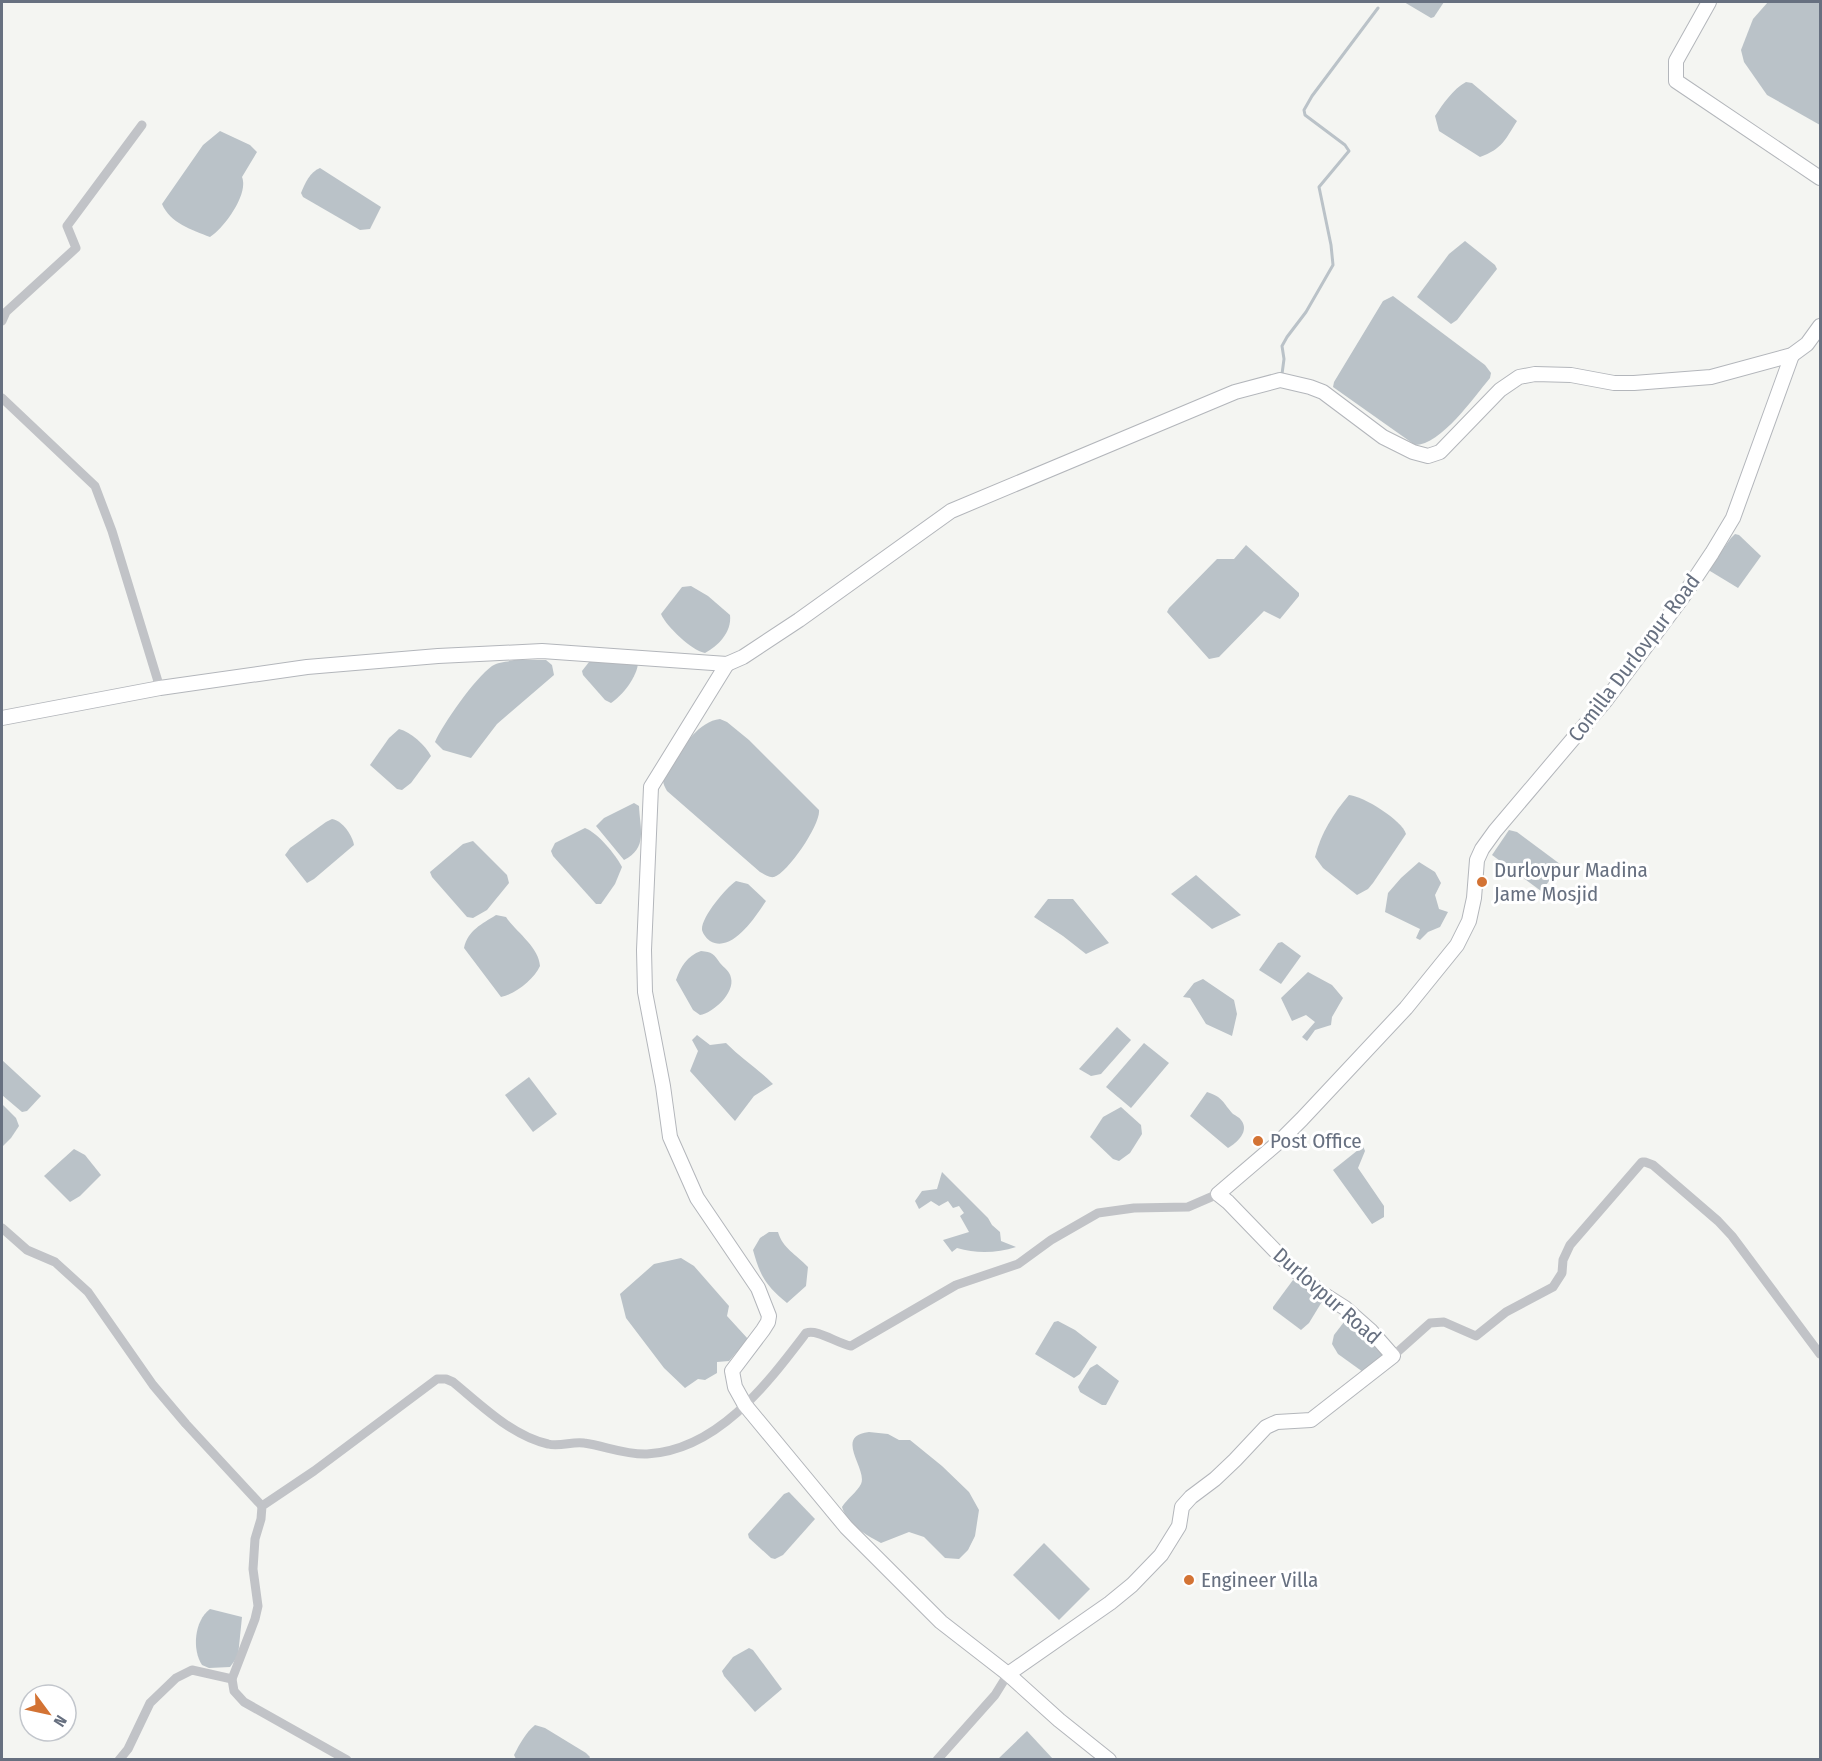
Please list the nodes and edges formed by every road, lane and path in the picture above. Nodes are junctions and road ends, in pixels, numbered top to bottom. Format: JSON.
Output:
{"nodes":[{"id":1,"x":1709,"y":2,"type":"edge"},
{"id":2,"x":142,"y":125,"type":"dead end"},
{"id":3,"x":1821,"y":178,"type":"edge"},
{"id":4,"x":2,"y":321,"type":"edge"},
{"id":5,"x":1821,"y":326,"type":"edge"},
{"id":6,"x":1792,"y":355,"type":"junction"},
{"id":7,"x":2,"y":398,"type":"edge"},
{"id":8,"x":727,"y":664,"type":"junction"},
{"id":9,"x":160,"y":688,"type":"junction"},
{"id":10,"x":2,"y":718,"type":"edge"},
{"id":11,"x":1218,"y":1194,"type":"junction"},
{"id":12,"x":2,"y":1228,"type":"edge"},
{"id":13,"x":1821,"y":1354,"type":"edge"},
{"id":14,"x":1393,"y":1356,"type":"junction"},
{"id":15,"x":745,"y":1405,"type":"junction"},
{"id":16,"x":262,"y":1506,"type":"junction"},
{"id":17,"x":1008,"y":1674,"type":"junction"},
{"id":18,"x":232,"y":1679,"type":"junction"},
{"id":19,"x":119,"y":1760,"type":"edge"},
{"id":20,"x":347,"y":1760,"type":"edge"},
{"id":21,"x":937,"y":1760,"type":"edge"},
{"id":22,"x":1109,"y":1760,"type":"edge"}],
"edges":[{"from":1,"to":3,"type":"street"},
{"from":2,"to":4,"type":"street"},
{"from":5,"to":6,"type":"street"},
{"from":6,"to":8,"type":"street"},
{"from":6,"to":11,"type":"street","name":"Comilla Durlovpur Road"},
{"from":7,"to":9,"type":"street"},
{"from":8,"to":9,"type":"street"},
{"from":8,"to":15,"type":"street"},
{"from":9,"to":10,"type":"street"},
{"from":11,"to":14,"type":"street","name":"Durlovpur Road"},
{"from":11,"to":15,"type":"street"},
{"from":12,"to":16,"type":"street"},
{"from":13,"to":14,"type":"street"},
{"from":14,"to":17,"type":"street","name":"Durlovpur Road"},
{"from":15,"to":16,"type":"street"},
{"from":15,"to":17,"type":"street"},
{"from":16,"to":18,"type":"street"},
{"from":17,"to":21,"type":"street"},
{"from":17,"to":22,"type":"street"},
{"from":18,"to":19,"type":"street"},
{"from":18,"to":20,"type":"street"}]}
